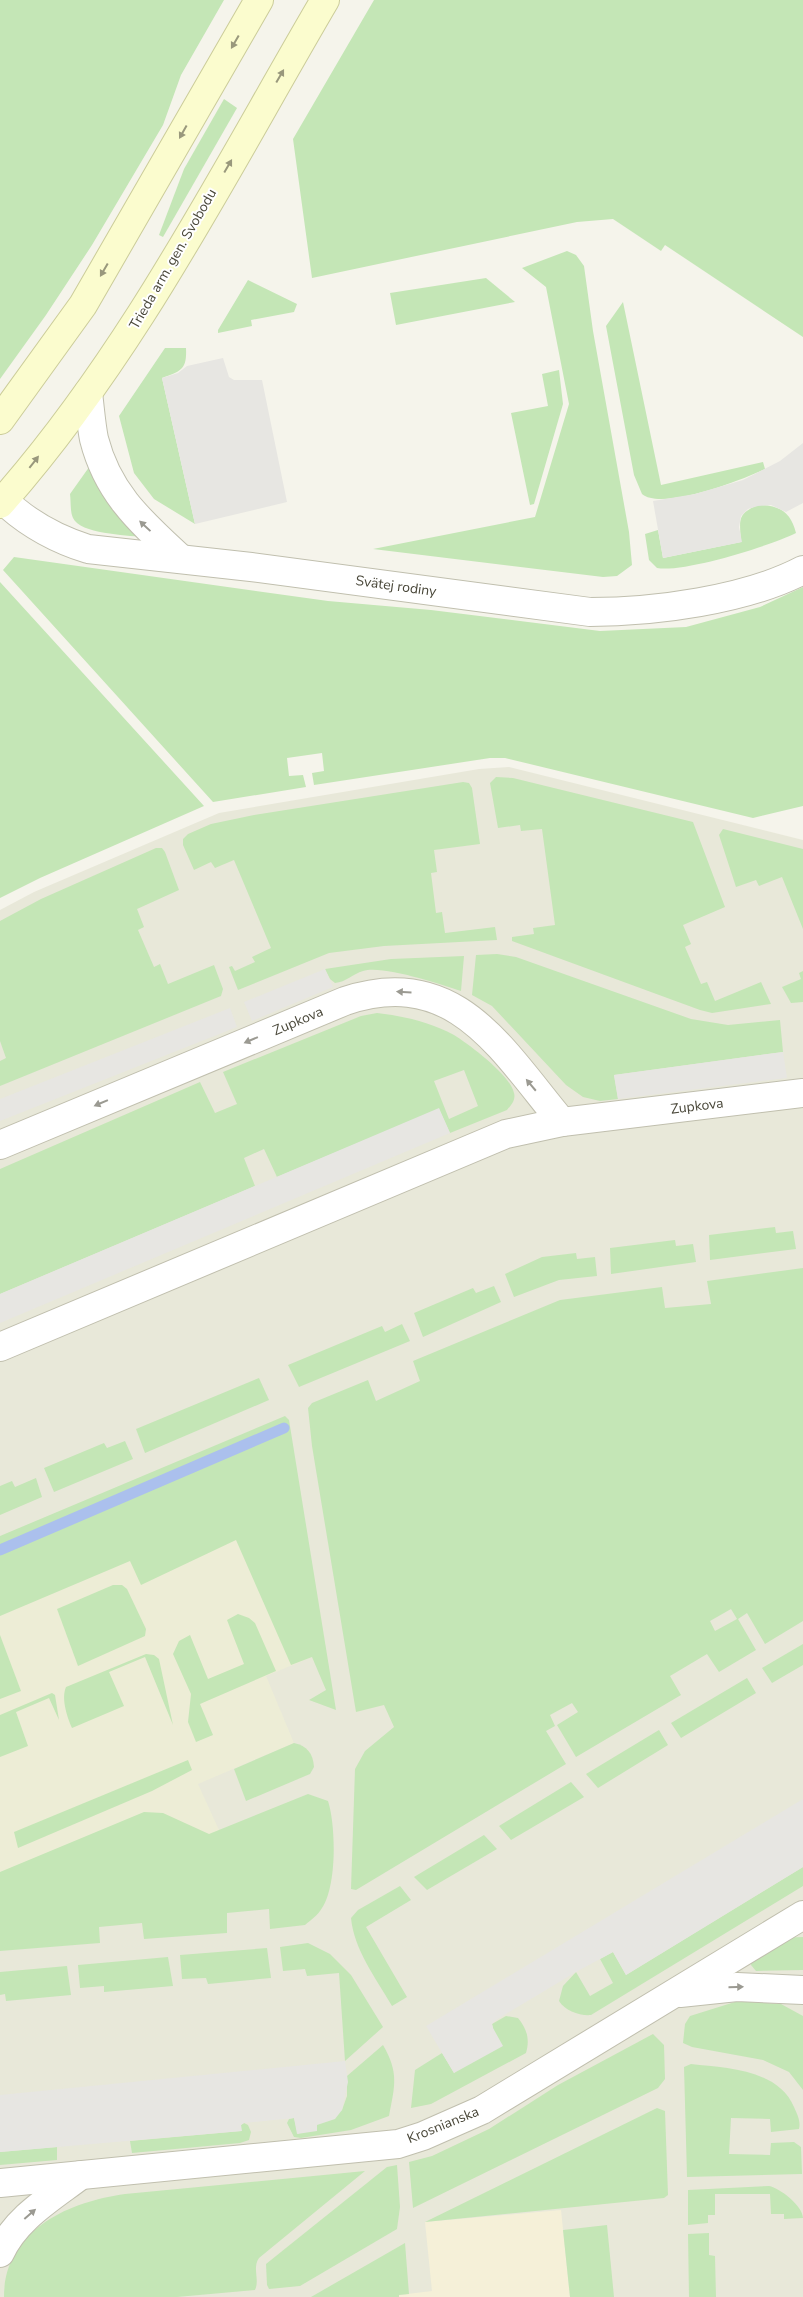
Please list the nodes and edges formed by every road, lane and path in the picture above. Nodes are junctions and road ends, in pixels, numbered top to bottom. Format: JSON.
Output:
{"nodes":[{"id":1,"x":259,"y":0,"type":"edge"},
{"id":2,"x":325,"y":0,"type":"edge"},
{"id":3,"x":88,"y":393,"type":"junction"},
{"id":4,"x":0,"y":420,"type":"edge"},
{"id":5,"x":1,"y":501,"type":"edge"},
{"id":6,"x":181,"y":558,"type":"junction"},
{"id":7,"x":803,"y":570,"type":"edge"},
{"id":8,"x":803,"y":1093,"type":"edge"},
{"id":9,"x":562,"y":1122,"type":"junction"},
{"id":10,"x":0,"y":1145,"type":"edge"},
{"id":11,"x":0,"y":1347,"type":"edge"},
{"id":12,"x":802,"y":1916,"type":"edge"},
{"id":13,"x":802,"y":1991,"type":"edge"},
{"id":14,"x":670,"y":1994,"type":"junction"},
{"id":15,"x":82,"y":2175,"type":"junction"},
{"id":16,"x":0,"y":2183,"type":"edge"},
{"id":17,"x":0,"y":2252,"type":"edge"}],
"edges":[{"from":1,"to":4,"type":"street","one_way":true},
{"from":3,"to":2,"type":"street","name":"Trieda arm. gen. Svobodu","one_way":true},
{"from":5,"to":3,"type":"street","name":"Trieda arm. gen. Svobodu","one_way":true},
{"from":6,"to":3,"type":"street","one_way":true},
{"from":5,"to":6,"type":"street","name":"Svätej rodiny"},
{"from":6,"to":7,"type":"street","name":"Svätej rodiny"},
{"from":8,"to":9,"type":"street","name":"Zupkova"},
{"from":9,"to":10,"type":"street","name":"Zupkova","one_way":true},
{"from":9,"to":11,"type":"street","name":"Zupkova"},
{"from":12,"to":14,"type":"street","name":"Krosnianska"},
{"from":14,"to":13,"type":"street","one_way":true},
{"from":14,"to":15,"type":"street","name":"Krosnianska"},
{"from":15,"to":16,"type":"street","name":"Krosnianska"},
{"from":17,"to":15,"type":"street","one_way":true}]}
